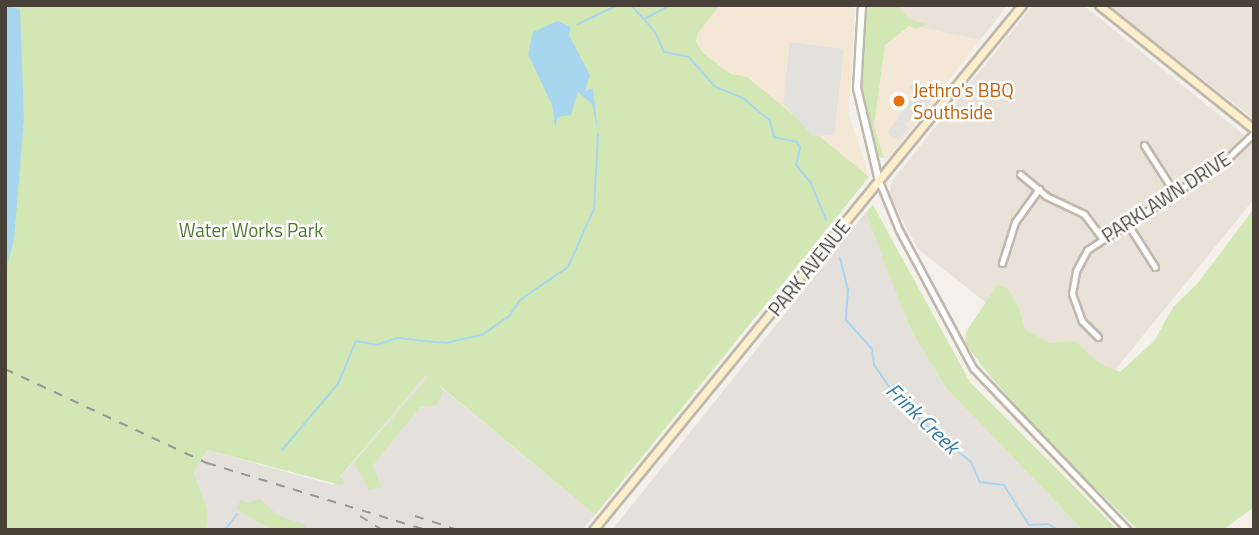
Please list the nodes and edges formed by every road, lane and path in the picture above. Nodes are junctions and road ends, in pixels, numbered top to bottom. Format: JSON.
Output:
{"nodes":[{"id":1,"x":862,"y":5,"type":"edge"},
{"id":2,"x":1022,"y":5,"type":"edge"},
{"id":3,"x":1099,"y":5,"type":"edge"},
{"id":4,"x":1254,"y":131,"type":"edge"},
{"id":5,"x":1144,"y":145,"type":"dead end"},
{"id":6,"x":1020,"y":174,"type":"dead end"},
{"id":7,"x":879,"y":181,"type":"junction"},
{"id":8,"x":1039,"y":189,"type":"junction"},
{"id":9,"x":1174,"y":192,"type":"junction"},
{"id":10,"x":1127,"y":223,"type":"junction"},
{"id":11,"x":1102,"y":238,"type":"junction"},
{"id":12,"x":1002,"y":263,"type":"dead end"},
{"id":13,"x":1154,"y":267,"type":"dead end"},
{"id":14,"x":1098,"y":337,"type":"dead end"},
{"id":15,"x":593,"y":530,"type":"edge"},
{"id":16,"x":1128,"y":530,"type":"edge"}],
"edges":[{"from":1,"to":7,"type":"street"},
{"from":2,"to":7,"type":"main road","name":"PARK AVENUE"},
{"from":3,"to":4,"type":"main road"},
{"from":4,"to":9,"type":"street","name":"PARKLAWN DRIVE"},
{"from":5,"to":9,"type":"street"},
{"from":6,"to":8,"type":"street"},
{"from":7,"to":15,"type":"main road","name":"PARK AVENUE"},
{"from":7,"to":16,"type":"street"},
{"from":8,"to":11,"type":"street"},
{"from":8,"to":12,"type":"street"},
{"from":9,"to":10,"type":"street","name":"PARKLAWN DRIVE"},
{"from":10,"to":11,"type":"street","name":"PARKLAWN DRIVE"},
{"from":10,"to":13,"type":"street"},
{"from":11,"to":14,"type":"street","name":"PARKLAWN DRIVE"}]}
